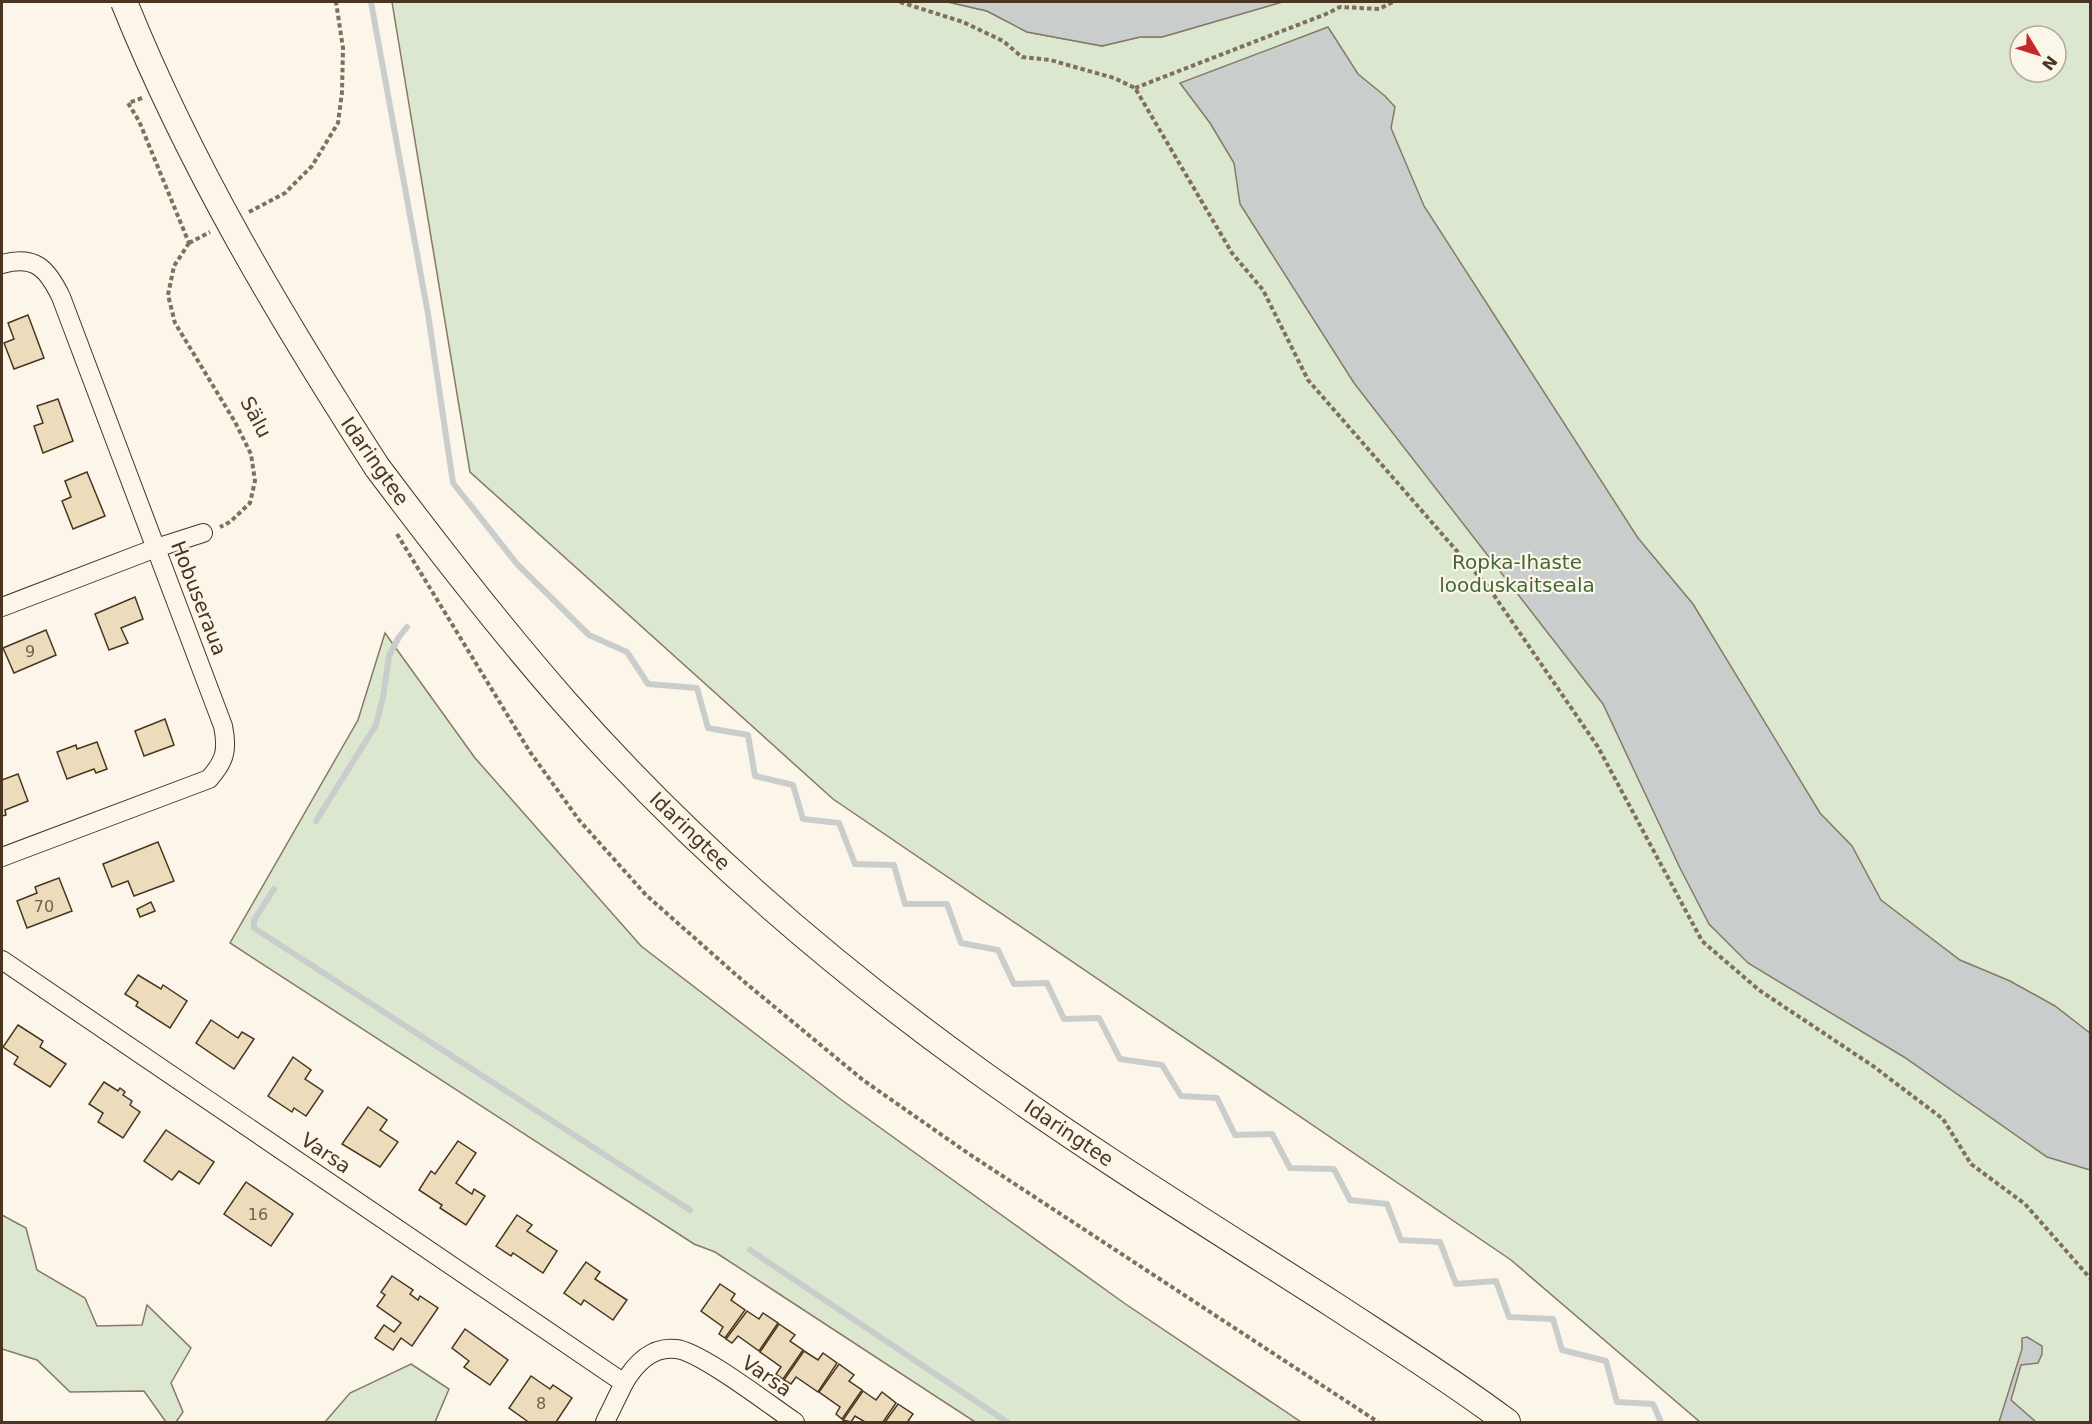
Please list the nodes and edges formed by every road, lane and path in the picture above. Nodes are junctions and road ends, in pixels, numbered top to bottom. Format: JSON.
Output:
{"nodes":[{"id":1,"x":124,"y":2,"type":"edge"},
{"id":2,"x":336,"y":2,"type":"edge"},
{"id":3,"x":900,"y":2,"type":"edge"},
{"id":4,"x":1393,"y":2,"type":"edge"},
{"id":5,"x":1135,"y":88,"type":"junction"},
{"id":6,"x":143,"y":98,"type":"dead end"},
{"id":7,"x":247,"y":213,"type":"dead end"},
{"id":8,"x":218,"y":228,"type":"dead end"},
{"id":9,"x":189,"y":243,"type":"junction"},
{"id":10,"x":2,"y":264,"type":"edge"},
{"id":11,"x":392,"y":525,"type":"dead end"},
{"id":12,"x":203,"y":533,"type":"joint"},
{"id":13,"x":156,"y":548,"type":"junction"},
{"id":14,"x":2,"y":607,"type":"edge"},
{"id":15,"x":2,"y":857,"type":"edge"},
{"id":16,"x":2,"y":960,"type":"edge"},
{"id":17,"x":2091,"y":1278,"type":"edge"},
{"id":18,"x":624,"y":1383,"type":"junction"},
{"id":19,"x":605,"y":1422,"type":"edge"},
{"id":20,"x":795,"y":1422,"type":"edge"},
{"id":21,"x":1378,"y":1422,"type":"edge"},
{"id":22,"x":1507,"y":1422,"type":"edge"}],
"edges":[{"from":1,"to":22,"type":"main road","name":"Idaringtee","bridge":true},
{"from":2,"to":7,"type":"path"},
{"from":3,"to":5,"type":"path"},
{"from":4,"to":5,"type":"path"},
{"from":5,"to":17,"type":"path"},
{"from":6,"to":9,"type":"path"},
{"from":8,"to":9,"type":"path"},
{"from":9,"to":12,"type":"path","name":"Sälu"},
{"from":10,"to":13,"type":"street","name":"Hobuseraua"},
{"from":11,"to":21,"type":"path"},
{"from":12,"to":13,"type":"street"},
{"from":13,"to":14,"type":"street"},
{"from":13,"to":15,"type":"street","name":"Hobuseraua"},
{"from":16,"to":18,"type":"street","name":"Varsa"},
{"from":18,"to":19,"type":"street","name":"Varsa"},
{"from":18,"to":20,"type":"street","name":"Varsa"}]}
